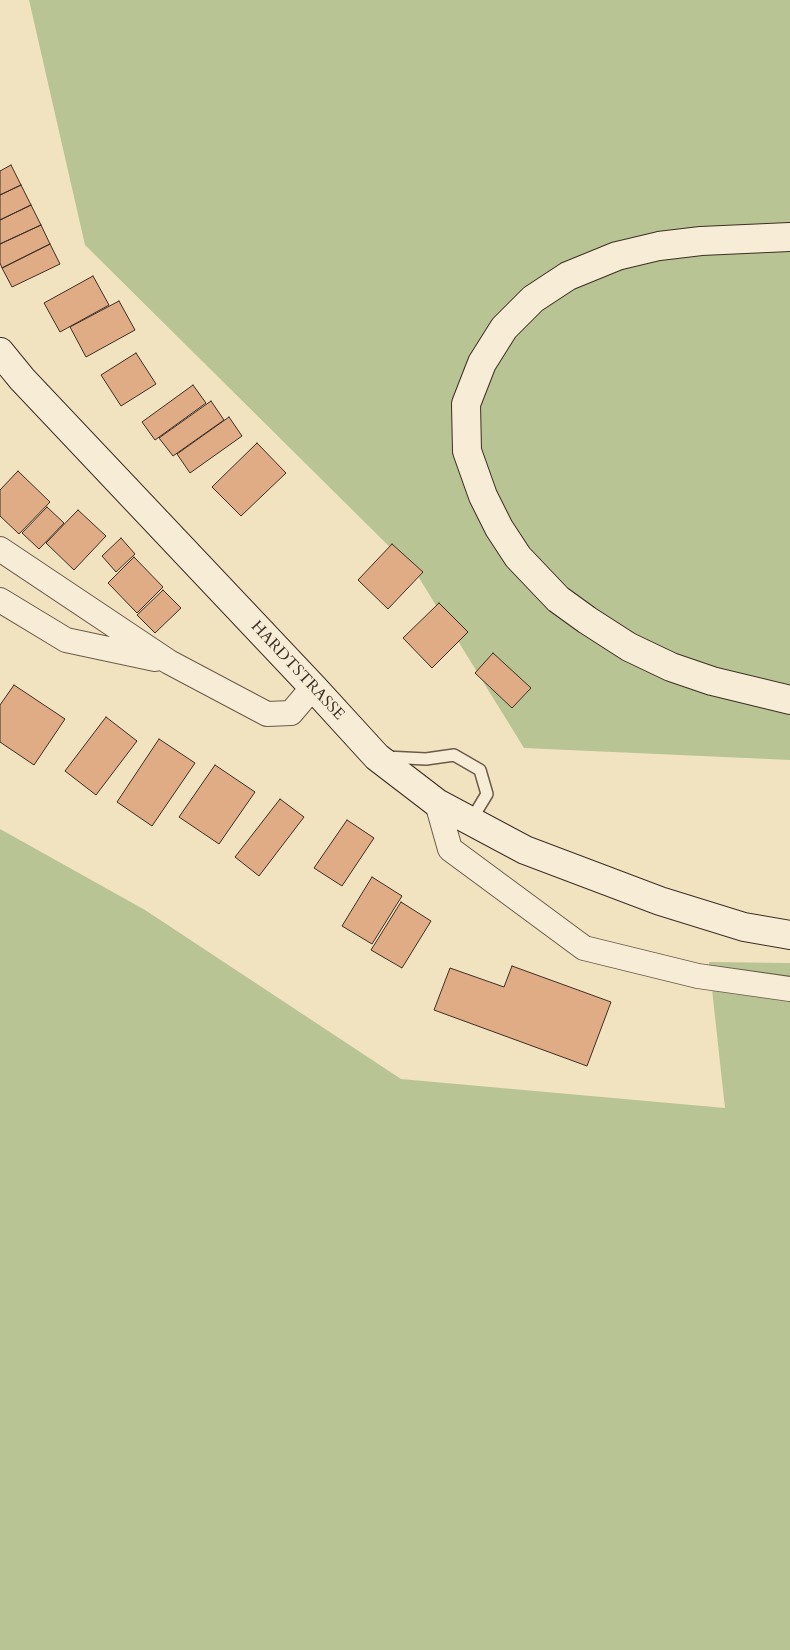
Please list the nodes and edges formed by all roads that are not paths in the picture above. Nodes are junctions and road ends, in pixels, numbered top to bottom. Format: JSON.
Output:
{"nodes":[{"id":1,"x":790,"y":237,"type":"edge"},
{"id":2,"x":0,"y":352,"type":"edge"},
{"id":3,"x":0,"y":549,"type":"edge"},
{"id":4,"x":0,"y":600,"type":"edge"},
{"id":5,"x":168,"y":662,"type":"junction"},
{"id":6,"x":313,"y":687,"type":"junction"},
{"id":7,"x":790,"y":700,"type":"edge"},
{"id":8,"x":377,"y":757,"type":"junction"},
{"id":9,"x":438,"y":803,"type":"junction"},
{"id":10,"x":470,"y":822,"type":"junction"},
{"id":11,"x":790,"y":935,"type":"edge"},
{"id":12,"x":790,"y":989,"type":"edge"}],
"edges":[{"from":1,"to":7,"type":"main road"},
{"from":2,"to":6,"type":"main road","name":"HARDTSTRASSE"},
{"from":3,"to":5,"type":"street"},
{"from":4,"to":5,"type":"street"},
{"from":5,"to":6,"type":"street"},
{"from":6,"to":8,"type":"main road","name":"HARDTSTRASSE"},
{"from":8,"to":9,"type":"main road","name":"HARDTSTRASSE"},
{"from":8,"to":10,"type":"lane"},
{"from":9,"to":10,"type":"main road","name":"HARDTSTRASSE"},
{"from":9,"to":12,"type":"street"},
{"from":10,"to":11,"type":"main road","name":"HARDTSTRASSE"}]}
